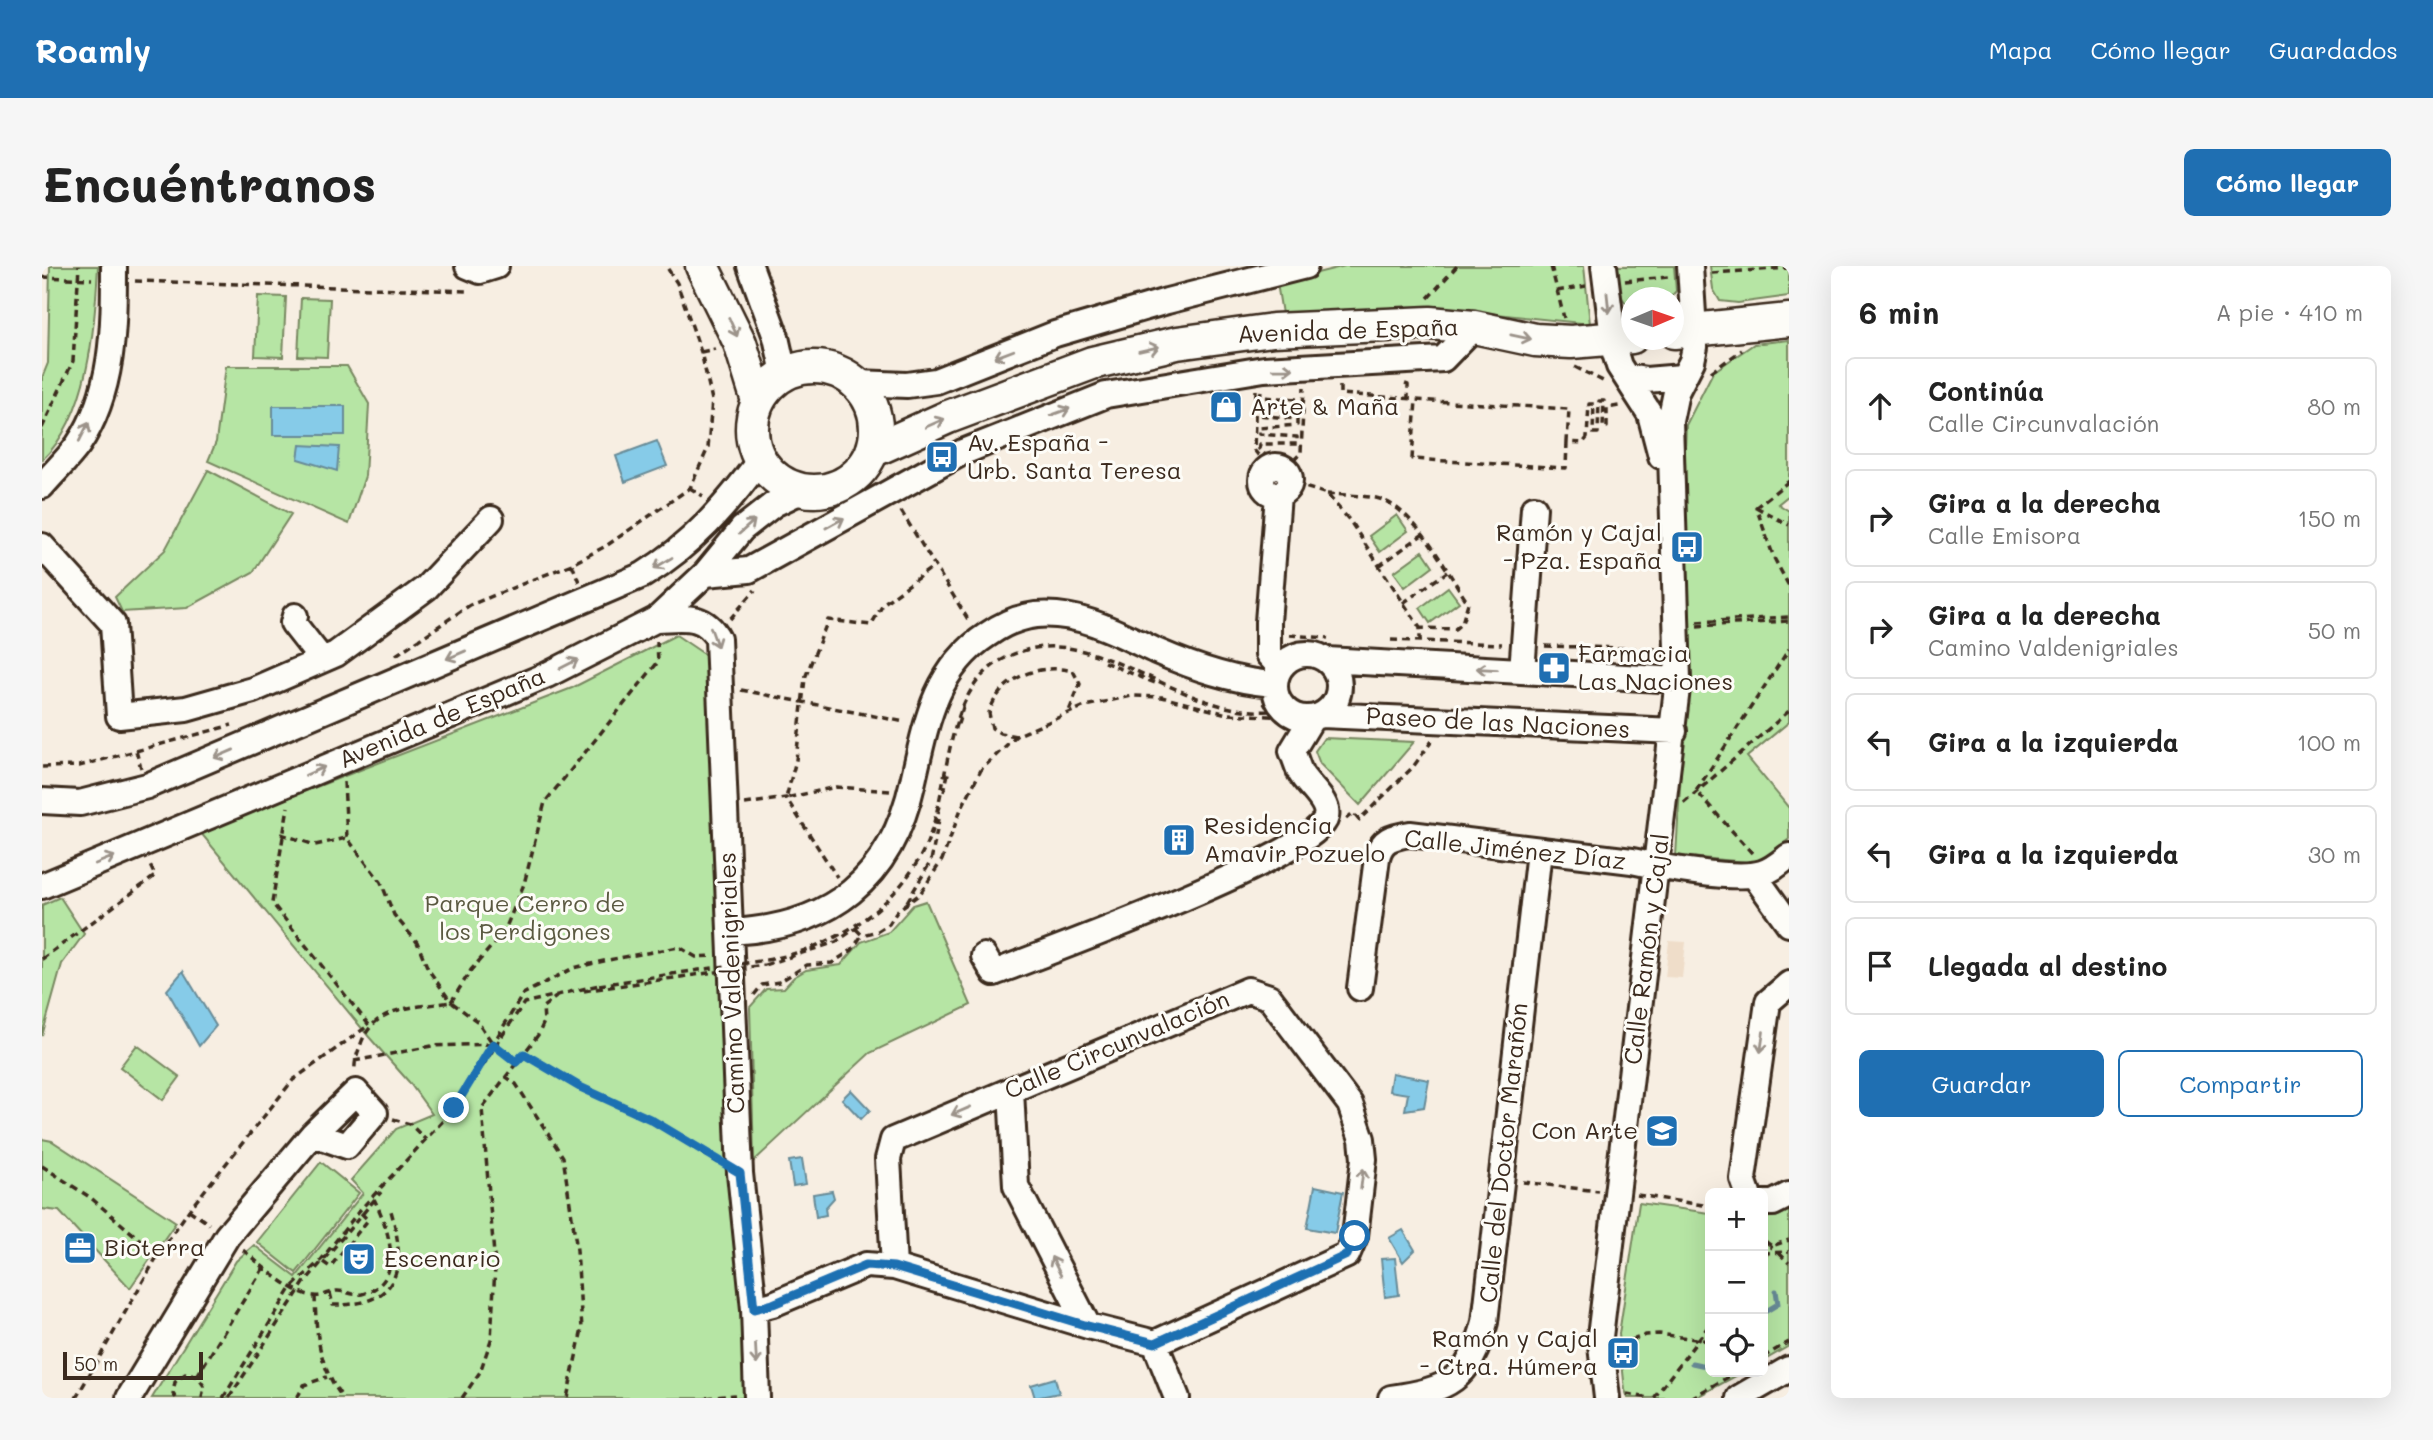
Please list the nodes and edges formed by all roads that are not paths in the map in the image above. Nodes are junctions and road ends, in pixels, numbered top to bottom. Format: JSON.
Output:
{"nodes":[{"id":1,"x":702,"y":266,"type":"edge"},
{"id":2,"x":750,"y":266,"type":"edge"},
{"id":3,"x":1305,"y":266,"type":"edge"},
{"id":4,"x":1604,"y":266,"type":"edge"},
{"id":5,"x":1690,"y":266,"type":"edge"},
{"id":6,"x":114,"y":273,"type":"edge"},
{"id":7,"x":1789,"y":320,"type":"edge"},
{"id":8,"x":1474,"y":327,"type":"junction"},
{"id":9,"x":1731,"y":327,"type":"junction"},
{"id":10,"x":1684,"y":330,"type":"edge"},
{"id":11,"x":1621,"y":334,"type":"edge"},
{"id":12,"x":1621,"y":338,"type":"edge"},
{"id":13,"x":1621,"y":347,"type":"edge"},
{"id":14,"x":1687,"y":369,"type":"junction"},
{"id":15,"x":784,"y":373,"type":"junction"},
{"id":16,"x":856,"y":383,"type":"junction"},
{"id":17,"x":1619,"y":386,"type":"junction"},
{"id":18,"x":758,"y":401,"type":"junction"},
{"id":19,"x":872,"y":451,"type":"junction"},
{"id":20,"x":760,"y":460,"type":"junction"},
{"id":21,"x":1280,"y":476,"type":"road end"},
{"id":22,"x":42,"y":486,"type":"edge"},
{"id":23,"x":803,"y":490,"type":"junction"},
{"id":24,"x":1671,"y":497,"type":"junction"},
{"id":25,"x":1534,"y":508,"type":"dead end"},
{"id":26,"x":491,"y":519,"type":"dead end"},
{"id":27,"x":61,"y":561,"type":"edge"},
{"id":28,"x":705,"y":574,"type":"junction"},
{"id":29,"x":295,"y":616,"type":"dead end"},
{"id":30,"x":657,"y":619,"type":"junction"},
{"id":31,"x":1330,"y":649,"type":"junction"},
{"id":32,"x":322,"y":660,"type":"junction"},
{"id":33,"x":1522,"y":671,"type":"junction"},
{"id":34,"x":1678,"y":680,"type":"junction"},
{"id":35,"x":1272,"y":684,"type":"junction"},
{"id":36,"x":1312,"y":717,"type":"junction"},
{"id":37,"x":1674,"y":731,"type":"junction"},
{"id":38,"x":49,"y":803,"type":"edge"},
{"id":39,"x":1539,"y":851,"type":"junction"},
{"id":40,"x":1789,"y":856,"type":"edge"},
{"id":41,"x":1657,"y":867,"type":"junction"},
{"id":42,"x":1761,"y":873,"type":"junction"},
{"id":43,"x":42,"y":886,"type":"edge"},
{"id":44,"x":1789,"y":924,"type":"edge"},
{"id":45,"x":731,"y":943,"type":"junction"},
{"id":46,"x":984,"y":956,"type":"dead end"},
{"id":47,"x":1789,"y":984,"type":"edge"},
{"id":48,"x":1360,"y":988,"type":"dead end"},
{"id":49,"x":1011,"y":1090,"type":"junction"},
{"id":50,"x":313,"y":1133,"type":"junction"},
{"id":51,"x":1746,"y":1188,"type":"edge"},
{"id":52,"x":1789,"y":1195,"type":"edge"},
{"id":53,"x":1768,"y":1203,"type":"edge"},
{"id":54,"x":894,"y":1267,"type":"junction"},
{"id":55,"x":754,"y":1309,"type":"junction"},
{"id":56,"x":1088,"y":1326,"type":"junction"},
{"id":57,"x":1155,"y":1343,"type":"junction"},
{"id":58,"x":1789,"y":1369,"type":"edge"},
{"id":59,"x":757,"y":1396,"type":"edge"},
{"id":60,"x":129,"y":1398,"type":"edge"},
{"id":61,"x":1177,"y":1398,"type":"edge"},
{"id":62,"x":1391,"y":1398,"type":"edge"},
{"id":63,"x":1607,"y":1398,"type":"edge"},
{"id":64,"x":1739,"y":1398,"type":"edge"}],
"edges":[{"from":1,"to":18,"type":"main road","one_way":true},
{"from":2,"to":15,"type":"street"},
{"from":3,"to":16,"type":"street","name":"Avenida de España","one_way":true},
{"from":4,"to":11,"type":"street","name":"Calle Ramón y Cajal","one_way":true},
{"from":5,"to":10,"type":"street","name":"Calle Ramón y Cajal"},
{"from":22,"to":6,"type":"street","one_way":true},
{"from":7,"to":9,"type":"main road"},
{"from":8,"to":12,"type":"main road","name":"Avenida de España","one_way":true},
{"from":19,"to":8,"type":"main road","name":"Avenida de España","one_way":true},
{"from":28,"to":8,"type":"street","one_way":true},
{"from":9,"to":10,"type":"main road"},
{"from":9,"to":14,"type":"street"},
{"from":10,"to":14,"type":"street","name":"Calle Ramón y Cajal"},
{"from":13,"to":17,"type":"street","name":"Calle Ramón y Cajal"},
{"from":14,"to":17,"type":"street"},
{"from":14,"to":24,"type":"street","name":"Calle Ramón y Cajal"},
{"from":15,"to":16,"type":"main road"},
{"from":15,"to":18,"type":"main road"},
{"from":16,"to":19,"type":"main road"},
{"from":17,"to":24,"type":"street","name":"Calle Ramón y Cajal"},
{"from":18,"to":20,"type":"main road"},
{"from":19,"to":23,"type":"main road"},
{"from":20,"to":23,"type":"main road"},
{"from":20,"to":38,"type":"street","one_way":true},
{"from":21,"to":35,"type":"street"},
{"from":28,"to":23,"type":"street","name":"Avenida de España","one_way":true},
{"from":24,"to":34,"type":"street","name":"Calle Ramón y Cajal"},
{"from":25,"to":33,"type":"street"},
{"from":26,"to":32,"type":"street"},
{"from":27,"to":32,"type":"street"},
{"from":28,"to":30,"type":"street","name":"Avenida de España"},
{"from":29,"to":32,"type":"street"},
{"from":43,"to":30,"type":"street","name":"Avenida de España","one_way":true},
{"from":30,"to":45,"type":"street","name":"Camino Valdenigriales","one_way":true},
{"from":33,"to":31,"type":"street","one_way":true},
{"from":31,"to":35,"type":"street"},
{"from":31,"to":36,"type":"street","name":"Paseo de las Naciones"},
{"from":33,"to":34,"type":"street"},
{"from":34,"to":37,"type":"street","name":"Calle Ramón y Cajal"},
{"from":35,"to":36,"type":"street"},
{"from":35,"to":45,"type":"street"},
{"from":36,"to":37,"type":"street","name":"Paseo de las Naciones"},
{"from":36,"to":46,"type":"street"},
{"from":37,"to":41,"type":"street","name":"Calle Ramón y Cajal"},
{"from":39,"to":41,"type":"street","name":"Calle Jiménez Díaz"},
{"from":39,"to":48,"type":"street","name":"Calle Jiménez Díaz"},
{"from":39,"to":62,"type":"street","name":"Calle del Doctor Marañón"},
{"from":40,"to":42,"type":"street"},
{"from":41,"to":42,"type":"street","name":"Calle Jiménez Díaz"},
{"from":41,"to":63,"type":"street","name":"Calle Ramón y Cajal"},
{"from":42,"to":44,"type":"street"},
{"from":45,"to":55,"type":"street","name":"Camino Valdenigriales"},
{"from":47,"to":51,"type":"street","one_way":true},
{"from":49,"to":54,"type":"street","name":"Calle Circunvalación","one_way":true},
{"from":56,"to":49,"type":"street","one_way":true},
{"from":57,"to":49,"type":"street","name":"Calle Circunvalación","one_way":true},
{"from":50,"to":50,"type":"street"},
{"from":50,"to":60,"type":"street"},
{"from":52,"to":53,"type":"street"},
{"from":54,"to":55,"type":"street"},
{"from":54,"to":56,"type":"street"},
{"from":55,"to":59,"type":"street","name":"Camino Valdenigriales","one_way":true},
{"from":56,"to":57,"type":"street"},
{"from":57,"to":61,"type":"street"},
{"from":58,"to":64,"type":"street"}]}
